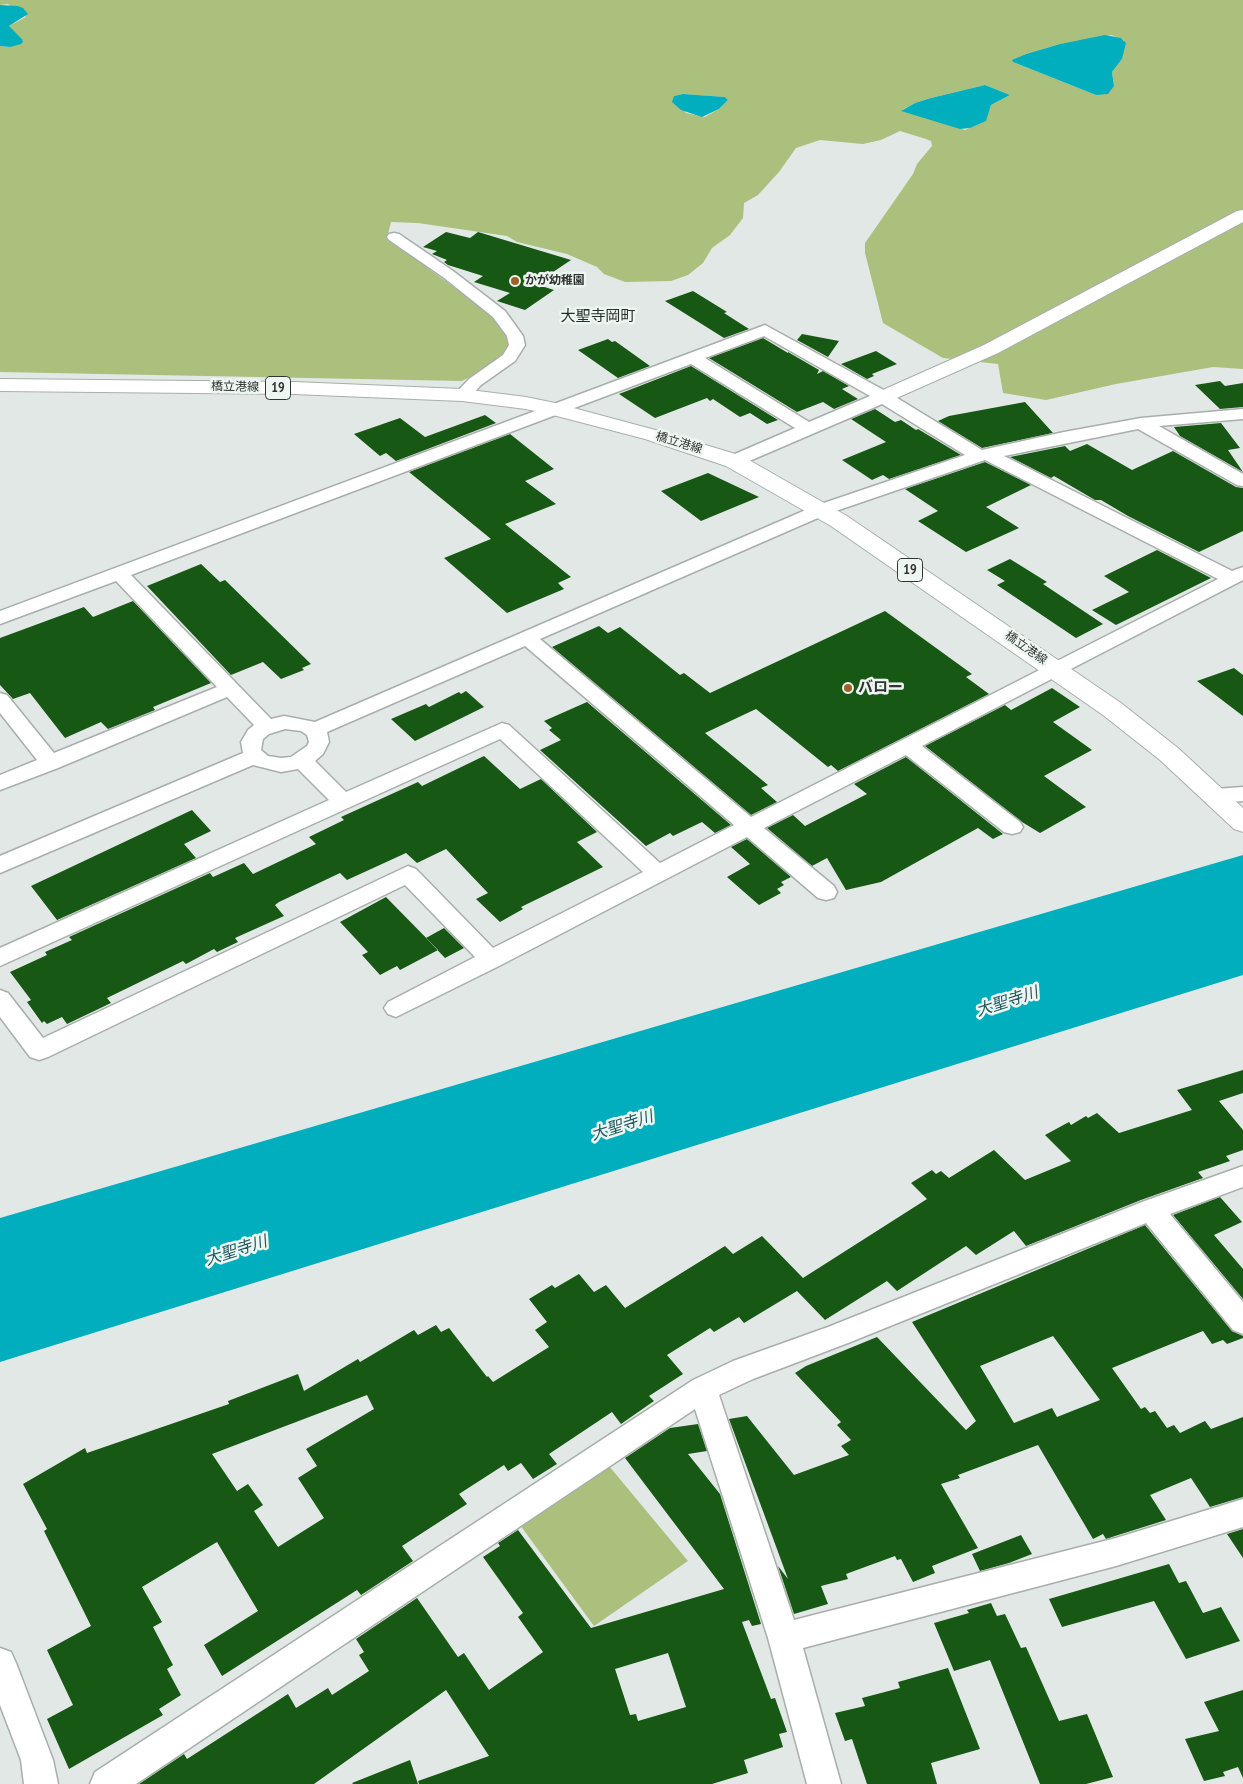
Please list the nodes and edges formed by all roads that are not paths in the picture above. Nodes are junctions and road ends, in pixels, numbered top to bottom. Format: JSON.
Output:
{"nodes":[{"id":1,"x":1243,"y":216,"type":"edge"},
{"id":2,"x":394,"y":238,"type":"dead end"},
{"id":3,"x":693,"y":358,"type":"junction"},
{"id":4,"x":0,"y":385,"type":"edge"},
{"id":5,"x":462,"y":395,"type":"junction"},
{"id":6,"x":883,"y":397,"type":"junction"},
{"id":7,"x":555,"y":408,"type":"junction"},
{"id":8,"x":1243,"y":414,"type":"edge"},
{"id":9,"x":1141,"y":423,"type":"junction"},
{"id":10,"x":808,"y":429,"type":"junction"},
{"id":11,"x":984,"y":456,"type":"junction"},
{"id":12,"x":734,"y":461,"type":"junction"},
{"id":13,"x":1243,"y":481,"type":"edge"},
{"id":14,"x":821,"y":510,"type":"junction"},
{"id":15,"x":119,"y":573,"type":"junction"},
{"id":16,"x":1238,"y":576,"type":"edge"},
{"id":17,"x":0,"y":618,"type":"edge"},
{"id":18,"x":526,"y":637,"type":"junction"},
{"id":19,"x":1056,"y":669,"type":"junction"},
{"id":20,"x":230,"y":688,"type":"junction"},
{"id":21,"x":0,"y":699,"type":"edge"},
{"id":22,"x":267,"y":727,"type":"junction"},
{"id":23,"x":314,"y":730,"type":"junction"},
{"id":24,"x":907,"y":745,"type":"junction"},
{"id":25,"x":255,"y":756,"type":"junction"},
{"id":26,"x":302,"y":760,"type":"junction"},
{"id":27,"x":51,"y":762,"type":"junction"},
{"id":28,"x":0,"y":783,"type":"edge"},
{"id":29,"x":343,"y":802,"type":"junction"},
{"id":30,"x":1232,"y":805,"type":"edge"},
{"id":31,"x":749,"y":827,"type":"junction"},
{"id":32,"x":1012,"y":827,"type":"dead end"},
{"id":33,"x":0,"y":866,"type":"edge"},
{"id":34,"x":658,"y":873,"type":"junction"},
{"id":35,"x":826,"y":892,"type":"dead end"},
{"id":36,"x":0,"y":958,"type":"edge"},
{"id":37,"x":491,"y":960,"type":"junction"},
{"id":38,"x":0,"y":999,"type":"edge"},
{"id":39,"x":396,"y":1008,"type":"dead end"},
{"id":40,"x":1243,"y":1176,"type":"edge"},
{"id":41,"x":1151,"y":1210,"type":"junction"},
{"id":42,"x":1243,"y":1322,"type":"edge"},
{"id":43,"x":703,"y":1390,"type":"junction"},
{"id":44,"x":1243,"y":1514,"type":"edge"},
{"id":45,"x":784,"y":1638,"type":"junction"},
{"id":46,"x":0,"y":1663,"type":"edge"},
{"id":47,"x":41,"y":1784,"type":"edge"},
{"id":48,"x":107,"y":1784,"type":"edge"},
{"id":49,"x":824,"y":1784,"type":"edge"}],
"edges":[{"from":1,"to":6,"type":"main road"},
{"from":2,"to":5,"type":"street"},
{"from":3,"to":6,"type":"street"},
{"from":3,"to":7,"type":"street"},
{"from":3,"to":10,"type":"street"},
{"from":4,"to":5,"type":"main road","name":"橋立港線","number":"19"},
{"from":5,"to":7,"type":"main road","name":"橋立港線","number":"19"},
{"from":6,"to":10,"type":"street"},
{"from":6,"to":11,"type":"street"},
{"from":7,"to":12,"type":"main road","name":"橋立港線","number":"19"},
{"from":7,"to":15,"type":"street"},
{"from":8,"to":9,"type":"street"},
{"from":9,"to":11,"type":"street"},
{"from":9,"to":13,"type":"street"},
{"from":10,"to":12,"type":"street"},
{"from":11,"to":14,"type":"street"},
{"from":11,"to":16,"type":"street"},
{"from":12,"to":14,"type":"main road","name":"橋立港線","number":"19"},
{"from":14,"to":18,"type":"street"},
{"from":14,"to":19,"type":"main road","name":"橋立港線","number":"19"},
{"from":15,"to":17,"type":"street"},
{"from":15,"to":20,"type":"street"},
{"from":16,"to":19,"type":"street"},
{"from":18,"to":23,"type":"street"},
{"from":18,"to":31,"type":"street"},
{"from":19,"to":24,"type":"street"},
{"from":19,"to":30,"type":"main road","name":"橋立港線","number":"19"},
{"from":20,"to":22,"type":"street"},
{"from":20,"to":27,"type":"street"},
{"from":21,"to":27,"type":"street"},
{"from":22,"to":23,"type":"street"},
{"from":22,"to":25,"type":"street"},
{"from":23,"to":26,"type":"street"},
{"from":24,"to":31,"type":"street"},
{"from":24,"to":32,"type":"street"},
{"from":25,"to":26,"type":"street"},
{"from":25,"to":33,"type":"street"},
{"from":26,"to":29,"type":"street"},
{"from":27,"to":28,"type":"street"},
{"from":29,"to":34,"type":"street"},
{"from":29,"to":36,"type":"street"},
{"from":31,"to":34,"type":"street"},
{"from":31,"to":35,"type":"street"},
{"from":34,"to":37,"type":"street"},
{"from":37,"to":38,"type":"street"},
{"from":37,"to":39,"type":"street"},
{"from":40,"to":41,"type":"street"},
{"from":41,"to":42,"type":"street"},
{"from":41,"to":43,"type":"street"},
{"from":43,"to":45,"type":"street"},
{"from":43,"to":48,"type":"street"},
{"from":44,"to":45,"type":"street"},
{"from":45,"to":49,"type":"street"},
{"from":46,"to":47,"type":"street"}]}
